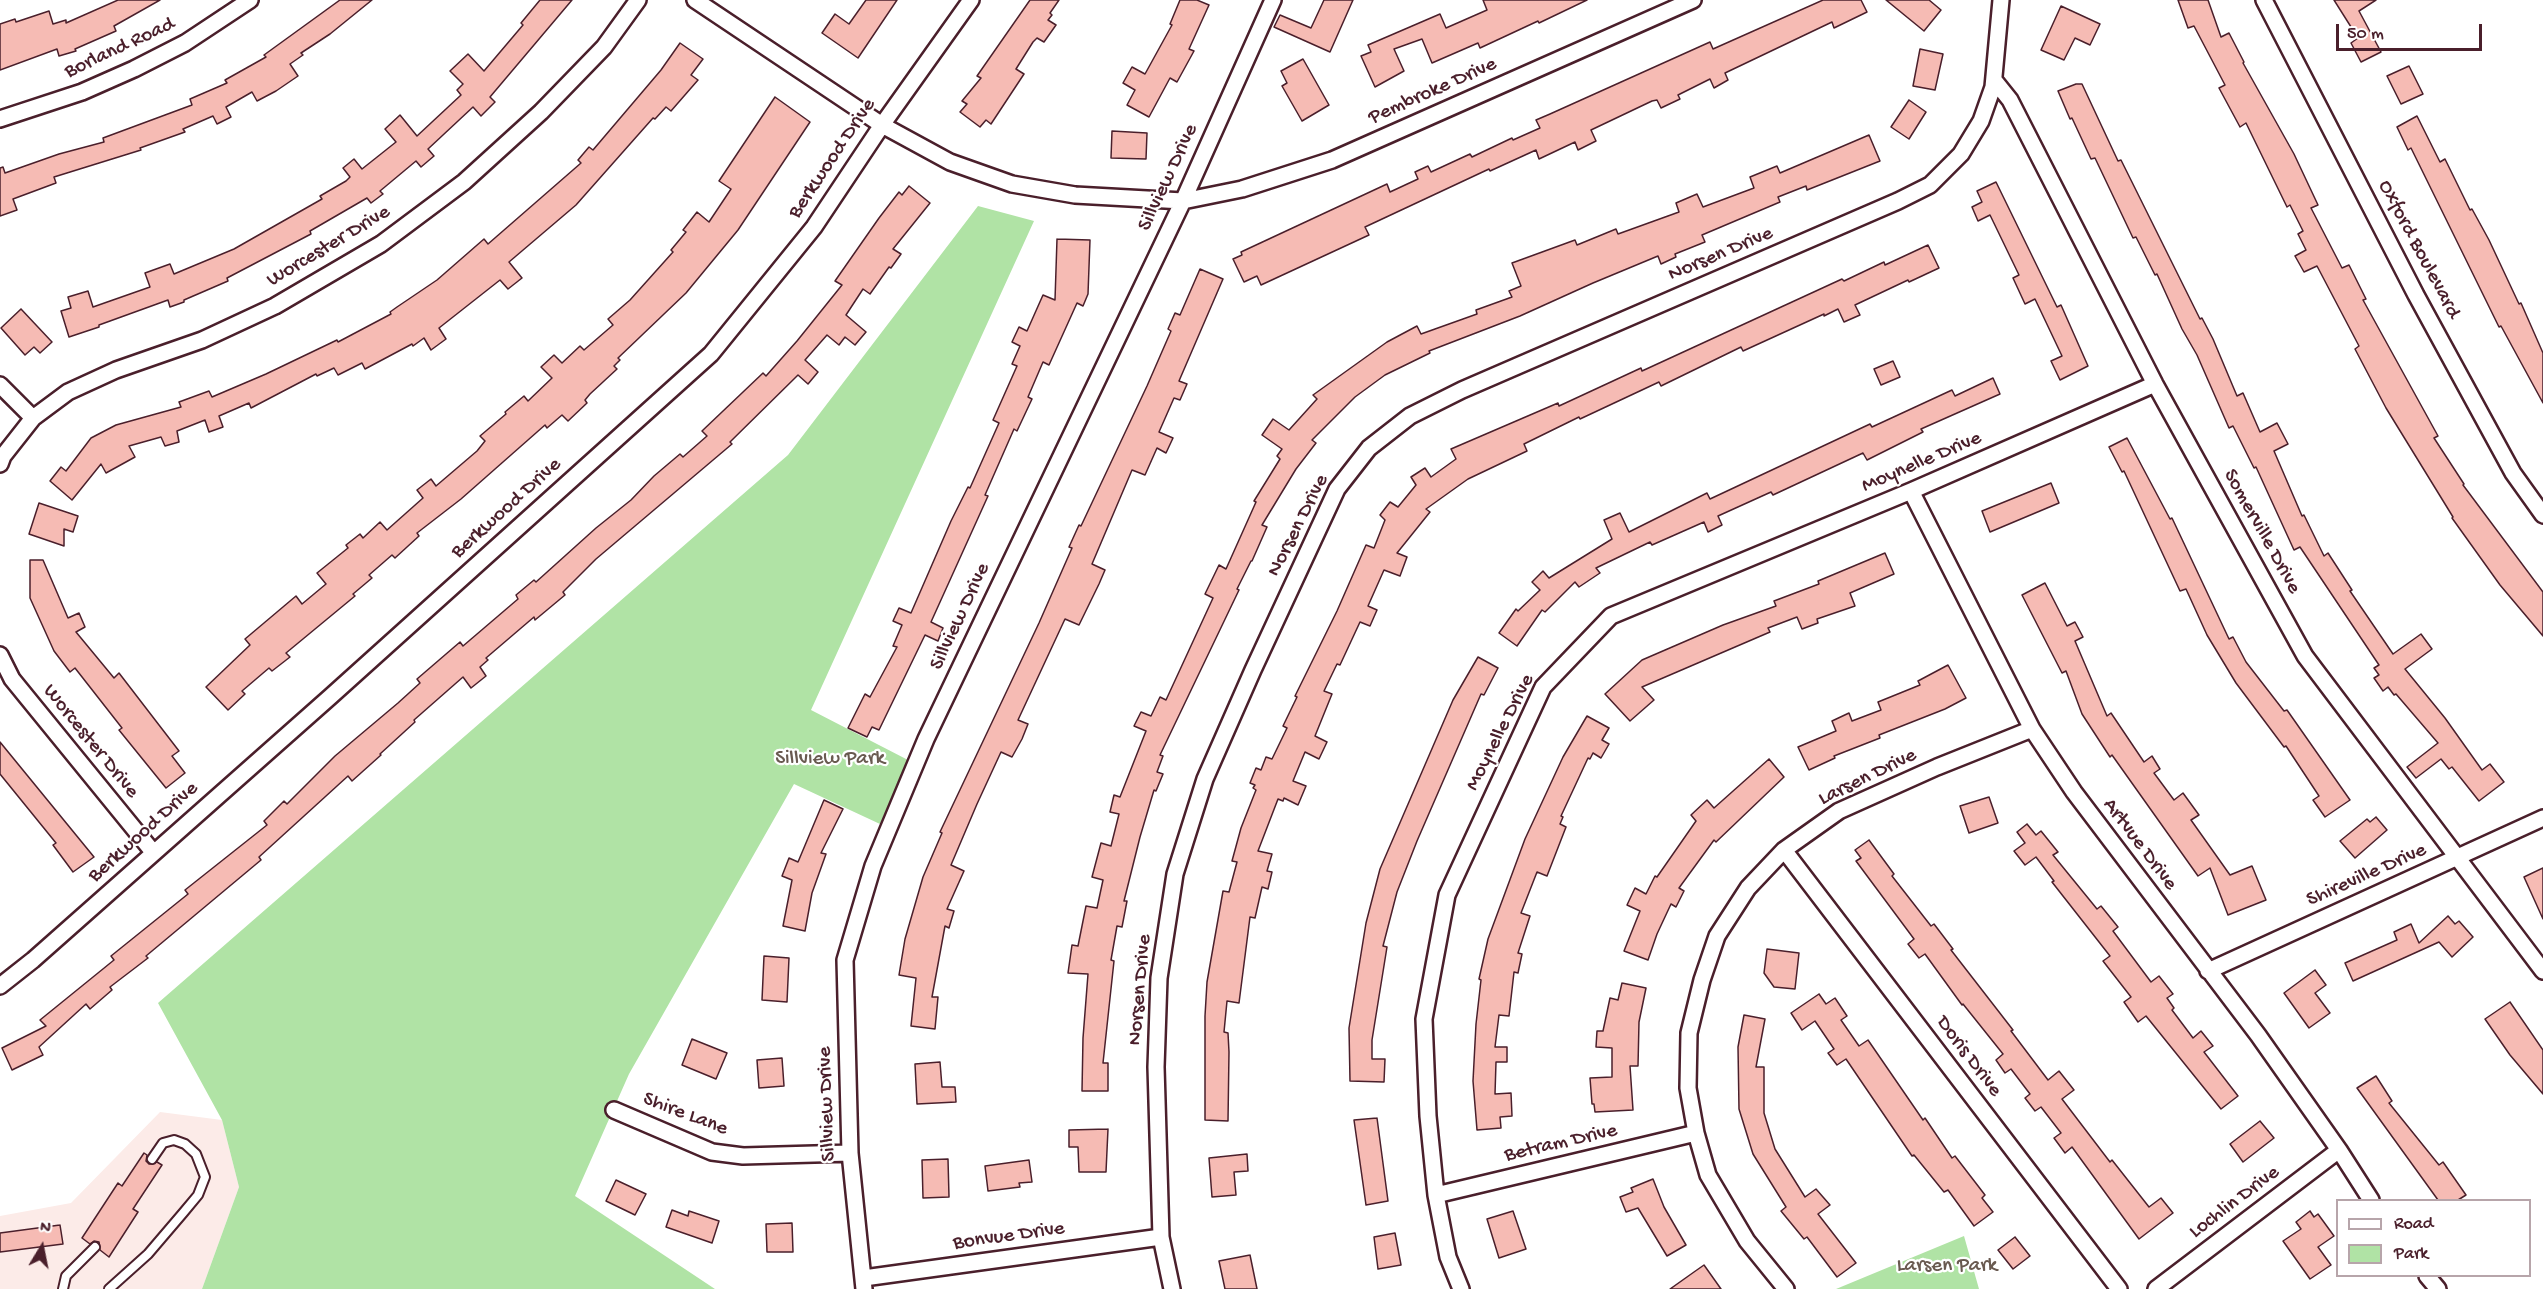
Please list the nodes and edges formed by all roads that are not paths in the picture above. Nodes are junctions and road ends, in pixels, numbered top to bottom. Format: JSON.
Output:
{"nodes":[{"id":1,"x":250,"y":0,"type":"edge"},
{"id":2,"x":638,"y":0,"type":"edge"},
{"id":3,"x":695,"y":0,"type":"edge"},
{"id":4,"x":971,"y":0,"type":"edge"},
{"id":5,"x":1273,"y":0,"type":"edge"},
{"id":6,"x":1693,"y":0,"type":"edge"},
{"id":7,"x":2001,"y":0,"type":"edge"},
{"id":8,"x":2264,"y":0,"type":"edge"},
{"id":9,"x":1994,"y":80,"type":"junction"},
{"id":10,"x":0,"y":119,"type":"edge"},
{"id":11,"x":882,"y":125,"type":"junction"},
{"id":12,"x":1183,"y":201,"type":"junction"},
{"id":13,"x":2155,"y":384,"type":"junction"},
{"id":14,"x":0,"y":385,"type":"edge"},
{"id":15,"x":33,"y":418,"type":"junction"},
{"id":16,"x":0,"y":464,"type":"edge"},
{"id":17,"x":1911,"y":491,"type":"junction"},
{"id":18,"x":2543,"y":515,"type":"edge"},
{"id":19,"x":0,"y":655,"type":"edge"},
{"id":20,"x":2032,"y":729,"type":"junction"},
{"id":21,"x":2543,"y":818,"type":"edge"},
{"id":22,"x":1784,"y":850,"type":"junction"},
{"id":23,"x":153,"y":852,"type":"junction"},
{"id":24,"x":2457,"y":858,"type":"junction"},
{"id":25,"x":2208,"y":971,"type":"junction"},
{"id":26,"x":2543,"y":971,"type":"edge"},
{"id":27,"x":0,"y":986,"type":"edge"},
{"id":28,"x":614,"y":1110,"type":"dead end"},
{"id":29,"x":1696,"y":1133,"type":"junction"},
{"id":30,"x":2339,"y":1149,"type":"junction"},
{"id":31,"x":850,"y":1153,"type":"junction"},
{"id":32,"x":153,"y":1159,"type":"dead end"},
{"id":33,"x":1436,"y":1195,"type":"junction"},
{"id":34,"x":2370,"y":1199,"type":"edge"},
{"id":35,"x":1161,"y":1237,"type":"junction"},
{"id":36,"x":95,"y":1247,"type":"dead end"},
{"id":37,"x":2429,"y":1277,"type":"edge"},
{"id":38,"x":864,"y":1284,"type":"edge"},
{"id":39,"x":63,"y":1289,"type":"edge"},
{"id":40,"x":109,"y":1289,"type":"edge"},
{"id":41,"x":1172,"y":1289,"type":"edge"},
{"id":42,"x":1461,"y":1289,"type":"edge"},
{"id":43,"x":1785,"y":1289,"type":"edge"},
{"id":44,"x":2119,"y":1289,"type":"edge"},
{"id":45,"x":2156,"y":1289,"type":"edge"},
{"id":46,"x":2438,"y":1289,"type":"edge"}],
"edges":[{"from":1,"to":10,"type":"street","name":"Borland Road"},
{"from":2,"to":15,"type":"street","name":"Worcester Drive"},
{"from":3,"to":11,"type":"street","name":"Pembroke Drive"},
{"from":4,"to":11,"type":"street","name":"Berkwood Drive"},
{"from":5,"to":12,"type":"street","name":"Sillview Drive"},
{"from":6,"to":12,"type":"street","name":"Pembroke Drive"},
{"from":7,"to":9,"type":"street","name":"Norsen Drive"},
{"from":8,"to":18,"type":"street","name":"Oxford Boulevard"},
{"from":9,"to":13,"type":"street","name":"Somerville Drive"},
{"from":9,"to":35,"type":"street","name":"Norsen Drive"},
{"from":11,"to":12,"type":"street","name":"Pembroke Drive"},
{"from":11,"to":23,"type":"street","name":"Berkwood Drive"},
{"from":12,"to":31,"type":"street","name":"Sillview Drive"},
{"from":13,"to":17,"type":"street","name":"Moynelle Drive"},
{"from":13,"to":24,"type":"street","name":"Somerville Drive"},
{"from":14,"to":15,"type":"street"},
{"from":15,"to":16,"type":"street","name":"Worcester Drive"},
{"from":17,"to":20,"type":"street","name":"Artvue Drive"},
{"from":17,"to":33,"type":"street","name":"Moynelle Drive"},
{"from":19,"to":23,"type":"street","name":"Worcester Drive"},
{"from":20,"to":22,"type":"street","name":"Larsen Drive"},
{"from":20,"to":25,"type":"street","name":"Artvue Drive"},
{"from":21,"to":24,"type":"street","name":"Shireville Drive"},
{"from":22,"to":29,"type":"street","name":"Larsen Drive"},
{"from":22,"to":44,"type":"street","name":"Doris Drive"},
{"from":23,"to":27,"type":"street","name":"Berkwood Drive"},
{"from":24,"to":25,"type":"street","name":"Shireville Drive"},
{"from":24,"to":26,"type":"street","name":"Somerville Drive"},
{"from":25,"to":30,"type":"street","name":"Artvue Drive"},
{"from":28,"to":31,"type":"street","name":"Shire Lane"},
{"from":29,"to":33,"type":"street","name":"Betram Drive"},
{"from":29,"to":43,"type":"street","name":"Larsen Drive"},
{"from":30,"to":34,"type":"street","name":"Artvue Drive"},
{"from":30,"to":45,"type":"street","name":"Lochlin Drive"},
{"from":31,"to":38,"type":"street","name":"Sillview Drive"},
{"from":32,"to":40,"type":"lane"},
{"from":33,"to":42,"type":"street","name":"Moynelle Drive"},
{"from":35,"to":38,"type":"street","name":"Bonvue Drive"},
{"from":35,"to":41,"type":"street","name":"Norsen Drive"},
{"from":36,"to":39,"type":"lane"},
{"from":37,"to":46,"type":"street"}]}
